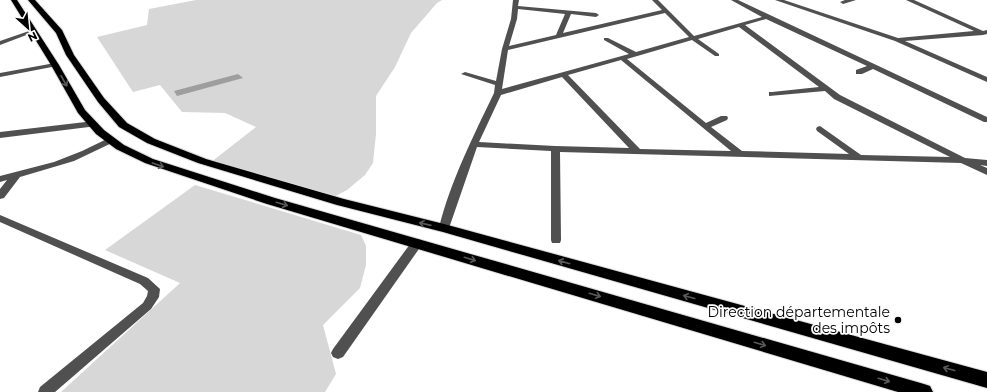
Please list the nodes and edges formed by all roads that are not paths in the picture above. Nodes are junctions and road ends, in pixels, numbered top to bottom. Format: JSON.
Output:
{"nodes":[{"id":1,"x":14,"y":0,"type":"edge"},
{"id":2,"x":31,"y":0,"type":"edge"},
{"id":3,"x":655,"y":0,"type":"edge"},
{"id":4,"x":734,"y":0,"type":"edge"},
{"id":5,"x":778,"y":0,"type":"edge"},
{"id":6,"x":853,"y":0,"type":"edge"},
{"id":7,"x":909,"y":0,"type":"edge"},
{"id":8,"x":843,"y":2,"type":"dead end"},
{"id":9,"x":515,"y":3,"type":"edge"},
{"id":10,"x":665,"y":11,"type":"junction"},
{"id":11,"x":570,"y":12,"type":"junction"},
{"id":12,"x":596,"y":15,"type":"dead end"},
{"id":13,"x":767,"y":17,"type":"junction"},
{"id":14,"x":741,"y":26,"type":"junction"},
{"id":15,"x":34,"y":31,"type":"junction"},
{"id":16,"x":986,"y":33,"type":"edge"},
{"id":17,"x":558,"y":36,"type":"junction"},
{"id":18,"x":693,"y":38,"type":"junction"},
{"id":19,"x":606,"y":39,"type":"dead end"},
{"id":20,"x":897,"y":40,"type":"junction"},
{"id":21,"x":0,"y":43,"type":"edge"},
{"id":22,"x":505,"y":49,"type":"junction"},
{"id":23,"x":636,"y":54,"type":"junction"},
{"id":24,"x":717,"y":55,"type":"dead end"},
{"id":25,"x":622,"y":58,"type":"junction"},
{"id":26,"x":55,"y":64,"type":"junction"},
{"id":27,"x":872,"y":67,"type":"junction"},
{"id":28,"x":859,"y":72,"type":"dead end"},
{"id":29,"x":465,"y":74,"type":"dead end"},
{"id":30,"x":0,"y":75,"type":"edge"},
{"id":31,"x":564,"y":75,"type":"junction"},
{"id":32,"x":987,"y":80,"type":"edge"},
{"id":33,"x":500,"y":84,"type":"junction"},
{"id":34,"x":826,"y":89,"type":"junction"},
{"id":35,"x":498,"y":93,"type":"junction"},
{"id":36,"x":772,"y":94,"type":"dead end"},
{"id":37,"x":724,"y":118,"type":"dead end"},
{"id":38,"x":987,"y":120,"type":"edge"},
{"id":39,"x":94,"y":124,"type":"junction"},
{"id":40,"x":706,"y":126,"type":"junction"},
{"id":41,"x":820,"y":129,"type":"dead end"},
{"id":42,"x":0,"y":134,"type":"edge"},
{"id":43,"x":111,"y":140,"type":"junction"},
{"id":44,"x":474,"y":144,"type":"junction"},
{"id":45,"x":555,"y":149,"type":"junction"},
{"id":46,"x":822,"y":149,"type":"dead end"},
{"id":47,"x":636,"y":150,"type":"junction"},
{"id":48,"x":850,"y":150,"type":"junction"},
{"id":49,"x":890,"y":151,"type":"dead end"},
{"id":50,"x":741,"y":155,"type":"junction"},
{"id":51,"x":859,"y":157,"type":"junction"},
{"id":52,"x":963,"y":160,"type":"junction"},
{"id":53,"x":987,"y":163,"type":"edge"},
{"id":54,"x":987,"y":172,"type":"edge"},
{"id":55,"x":16,"y":176,"type":"junction"},
{"id":56,"x":0,"y":179,"type":"edge"},
{"id":57,"x":0,"y":196,"type":"edge"},
{"id":58,"x":0,"y":218,"type":"edge"},
{"id":59,"x":444,"y":228,"type":"junction"},
{"id":60,"x":556,"y":240,"type":"dead end"},
{"id":61,"x":417,"y":243,"type":"junction"},
{"id":62,"x":338,"y":353,"type":"dead end"},
{"id":63,"x":987,"y":380,"type":"edge"},
{"id":64,"x":45,"y":392,"type":"edge"},
{"id":65,"x":924,"y":392,"type":"edge"}],
"edges":[{"from":1,"to":15,"type":"highway"},
{"from":59,"to":2,"type":"highway","one_way":true},
{"from":3,"to":10,"type":"street"},
{"from":4,"to":13,"type":"street"},
{"from":5,"to":20,"type":"street"},
{"from":6,"to":8,"type":"street"},
{"from":7,"to":16,"type":"street"},
{"from":9,"to":11,"type":"street"},
{"from":9,"to":22,"type":"street"},
{"from":10,"to":17,"type":"street"},
{"from":10,"to":18,"type":"street"},
{"from":11,"to":12,"type":"street"},
{"from":11,"to":17,"type":"street"},
{"from":13,"to":14,"type":"street"},
{"from":13,"to":27,"type":"street"},
{"from":14,"to":18,"type":"street"},
{"from":14,"to":34,"type":"street"},
{"from":15,"to":21,"type":"street"},
{"from":15,"to":26,"type":"highway"},
{"from":16,"to":20,"type":"street"},
{"from":17,"to":22,"type":"street"},
{"from":18,"to":23,"type":"street"},
{"from":18,"to":24,"type":"street"},
{"from":19,"to":23,"type":"street"},
{"from":20,"to":32,"type":"street"},
{"from":22,"to":33,"type":"street"},
{"from":23,"to":25,"type":"street"},
{"from":25,"to":31,"type":"street"},
{"from":25,"to":40,"type":"street"},
{"from":26,"to":30,"type":"street"},
{"from":26,"to":39,"type":"highway","one_way":true},
{"from":27,"to":28,"type":"street"},
{"from":27,"to":38,"type":"street"},
{"from":29,"to":33,"type":"street"},
{"from":31,"to":35,"type":"street"},
{"from":31,"to":47,"type":"street"},
{"from":33,"to":35,"type":"street"},
{"from":34,"to":36,"type":"street"},
{"from":34,"to":52,"type":"street"},
{"from":35,"to":44,"type":"street"},
{"from":37,"to":40,"type":"street"},
{"from":39,"to":42,"type":"street"},
{"from":39,"to":43,"type":"highway"},
{"from":40,"to":50,"type":"street"},
{"from":41,"to":48,"type":"street"},
{"from":43,"to":55,"type":"street"},
{"from":43,"to":61,"type":"highway","one_way":true},
{"from":44,"to":45,"type":"street"},
{"from":44,"to":59,"type":"street"},
{"from":45,"to":47,"type":"street"},
{"from":45,"to":60,"type":"street"},
{"from":46,"to":48,"type":"street"},
{"from":47,"to":50,"type":"street"},
{"from":48,"to":49,"type":"street"},
{"from":48,"to":51,"type":"street"},
{"from":50,"to":51,"type":"street"},
{"from":51,"to":52,"type":"street"},
{"from":52,"to":53,"type":"street"},
{"from":52,"to":54,"type":"street"},
{"from":55,"to":56,"type":"street"},
{"from":55,"to":57,"type":"street"},
{"from":58,"to":64,"type":"street"},
{"from":63,"to":59,"type":"highway","one_way":true},
{"from":61,"to":62,"type":"street"},
{"from":61,"to":65,"type":"highway","one_way":true}]}
